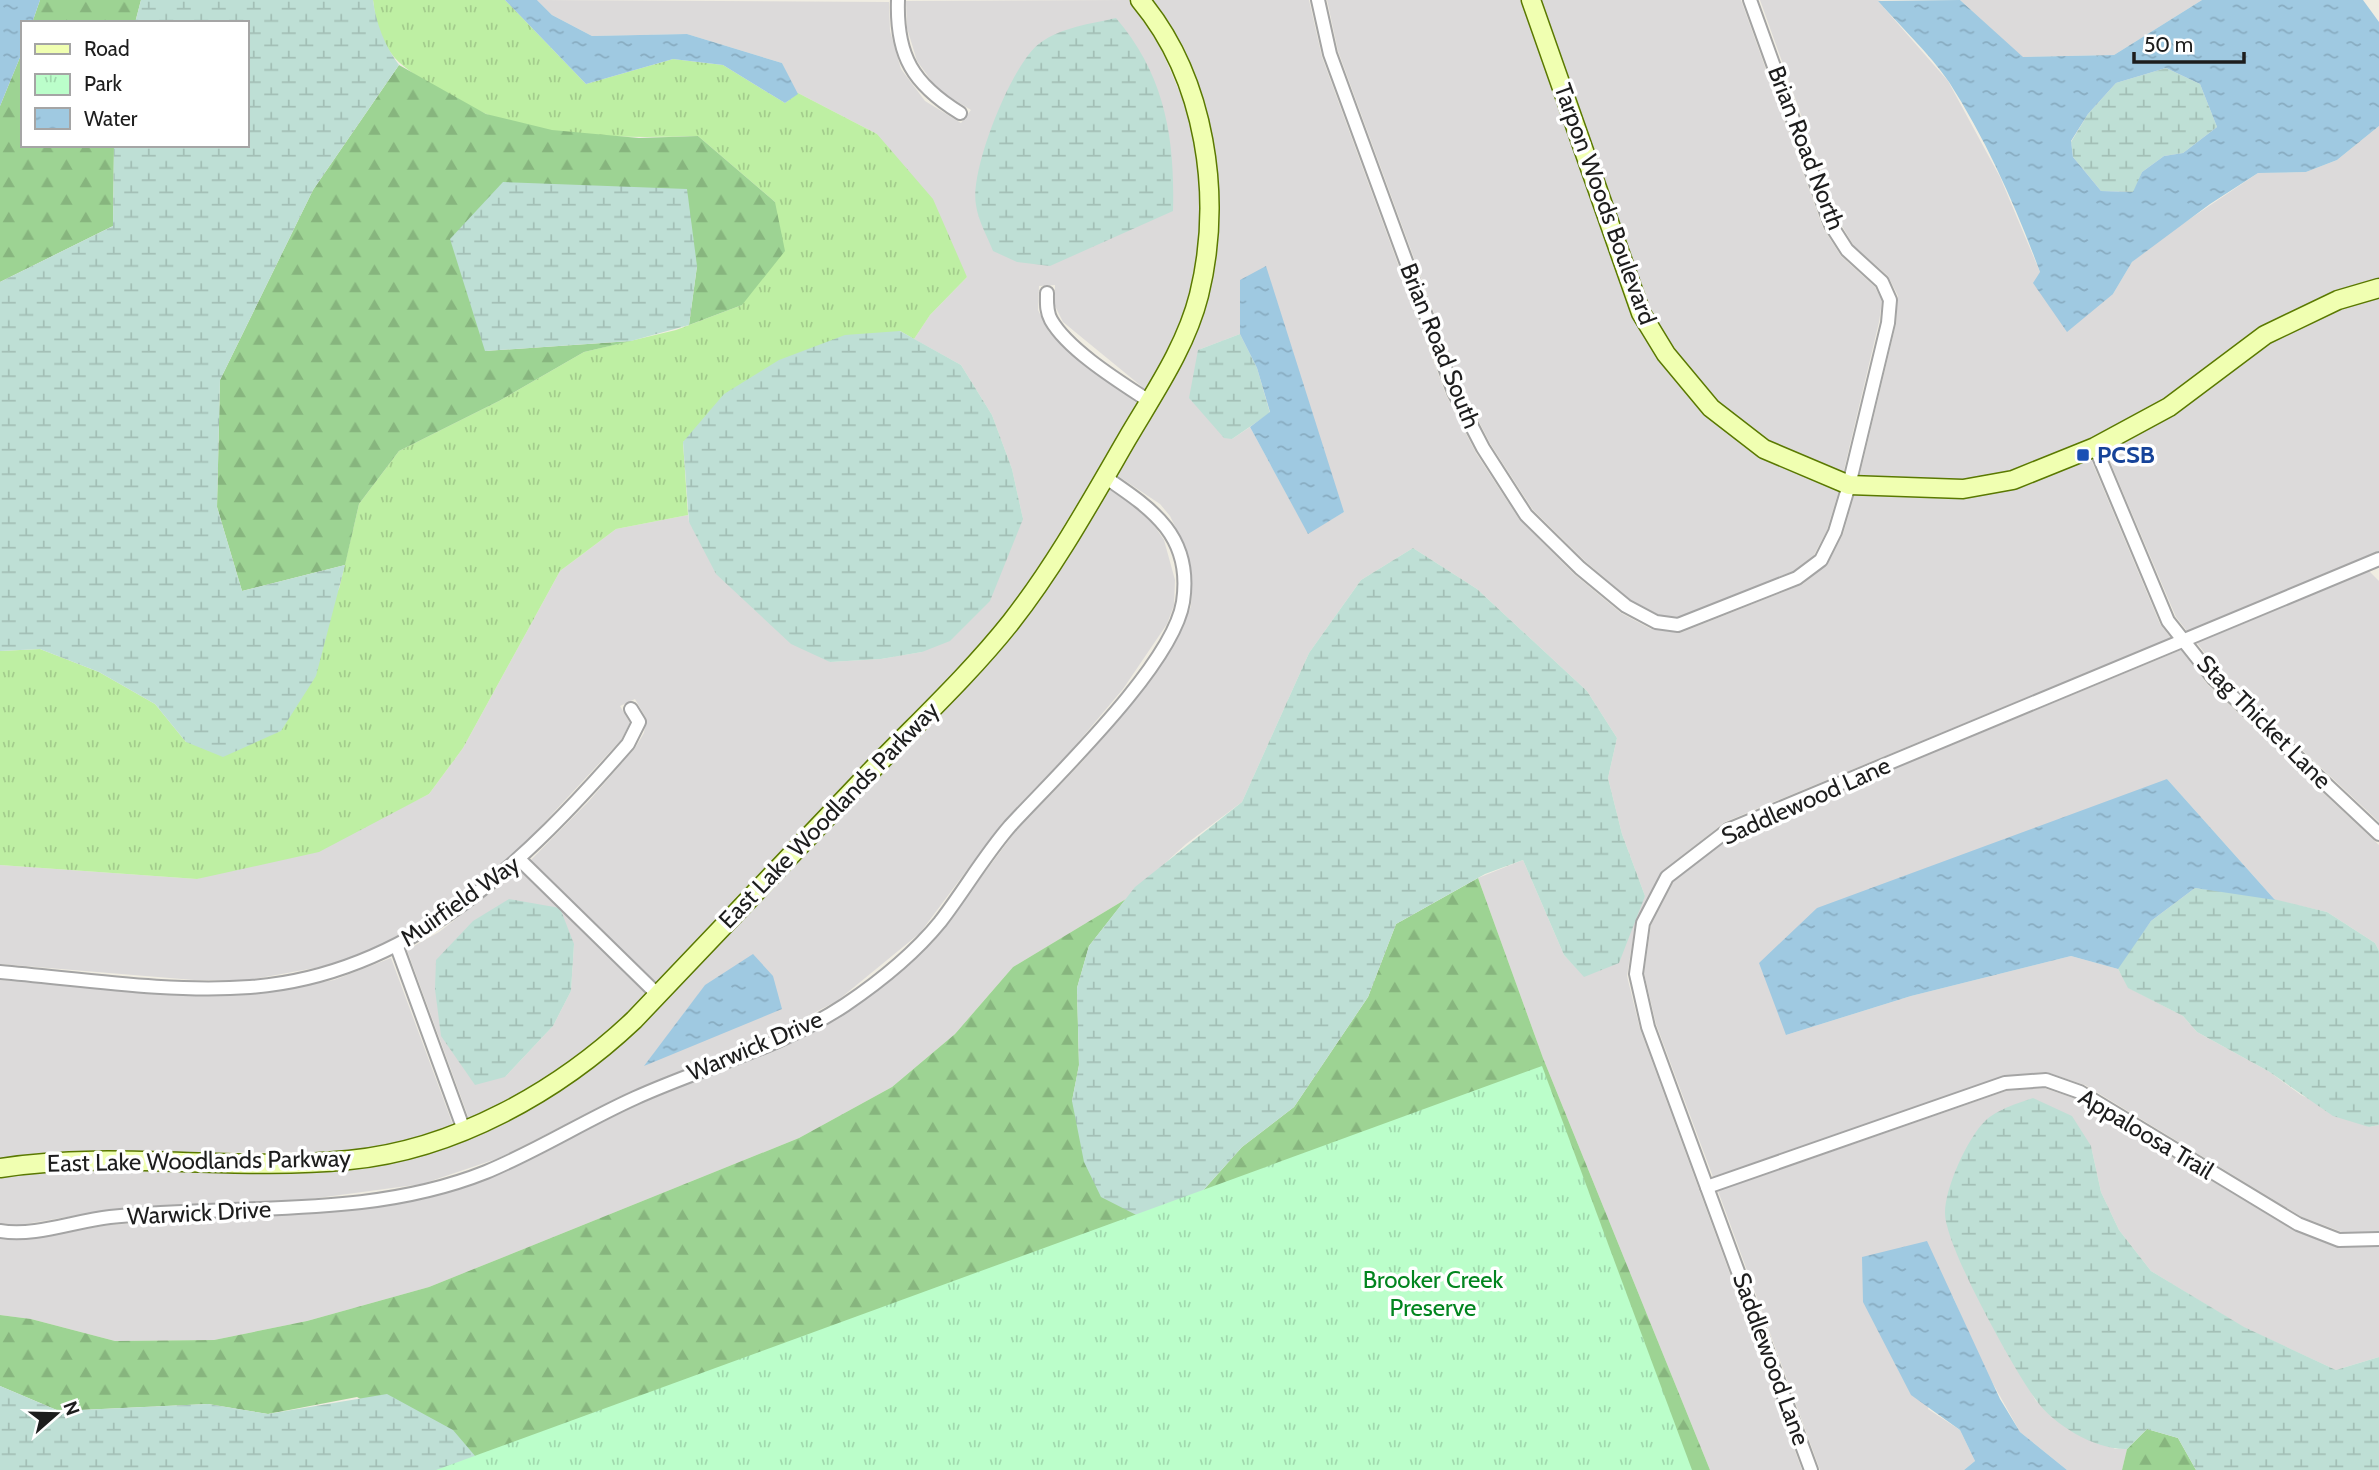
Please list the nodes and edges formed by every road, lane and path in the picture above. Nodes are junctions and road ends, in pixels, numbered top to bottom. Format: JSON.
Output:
{"nodes":[{"id":1,"x":898,"y":0,"type":"edge"},
{"id":2,"x":1140,"y":0,"type":"edge"},
{"id":3,"x":1318,"y":0,"type":"edge"},
{"id":4,"x":1531,"y":0,"type":"edge"},
{"id":5,"x":1751,"y":0,"type":"edge"},
{"id":6,"x":960,"y":113,"type":"dead end"},
{"id":7,"x":2379,"y":288,"type":"edge"},
{"id":8,"x":1047,"y":293,"type":"dead end"},
{"id":9,"x":1149,"y":401,"type":"junction"},
{"id":10,"x":2095,"y":447,"type":"junction"},
{"id":11,"x":1105,"y":477,"type":"junction"},
{"id":12,"x":1849,"y":485,"type":"junction"},
{"id":13,"x":2376,"y":563,"type":"edge"},
{"id":14,"x":2184,"y":640,"type":"junction"},
{"id":15,"x":631,"y":709,"type":"dead end"},
{"id":16,"x":2379,"y":834,"type":"edge"},
{"id":17,"x":520,"y":860,"type":"junction"},
{"id":18,"x":397,"y":947,"type":"junction"},
{"id":19,"x":0,"y":972,"type":"edge"},
{"id":20,"x":658,"y":995,"type":"junction"},
{"id":21,"x":464,"y":1130,"type":"junction"},
{"id":22,"x":0,"y":1168,"type":"edge"},
{"id":23,"x":1707,"y":1187,"type":"junction"},
{"id":24,"x":0,"y":1231,"type":"edge"},
{"id":25,"x":2379,"y":1240,"type":"edge"},
{"id":26,"x":1811,"y":1470,"type":"edge"}],
"edges":[{"from":1,"to":6,"type":"street"},
{"from":2,"to":9,"type":"street","name":"East Lake Woodlands Parkway"},
{"from":3,"to":12,"type":"street","name":"Brian Road South"},
{"from":4,"to":12,"type":"street","name":"Tarpon Woods Boulevard"},
{"from":5,"to":12,"type":"street","name":"Brian Road North"},
{"from":7,"to":10,"type":"street","name":"Tarpon Woods Boulevard"},
{"from":8,"to":9,"type":"street"},
{"from":9,"to":11,"type":"street","name":"East Lake Woodlands Parkway"},
{"from":10,"to":12,"type":"street","name":"Tarpon Woods Boulevard"},
{"from":10,"to":14,"type":"street","name":"Stag Thicket Lane"},
{"from":11,"to":20,"type":"street","name":"East Lake Woodlands Parkway"},
{"from":11,"to":24,"type":"street","name":"Warwick Drive"},
{"from":13,"to":14,"type":"street","name":"Saddlewood Lane"},
{"from":14,"to":16,"type":"street","name":"Stag Thicket Lane"},
{"from":14,"to":23,"type":"street","name":"Saddlewood Lane"},
{"from":15,"to":17,"type":"street","name":"Muirfield Way"},
{"from":17,"to":18,"type":"street","name":"Muirfield Way"},
{"from":17,"to":20,"type":"street"},
{"from":18,"to":19,"type":"street","name":"Muirfield Way"},
{"from":18,"to":21,"type":"street"},
{"from":20,"to":21,"type":"street","name":"East Lake Woodlands Parkway"},
{"from":21,"to":22,"type":"street","name":"East Lake Woodlands Parkway"},
{"from":23,"to":25,"type":"street","name":"Appaloosa Trail"},
{"from":23,"to":26,"type":"street","name":"Saddlewood Lane"}]}
